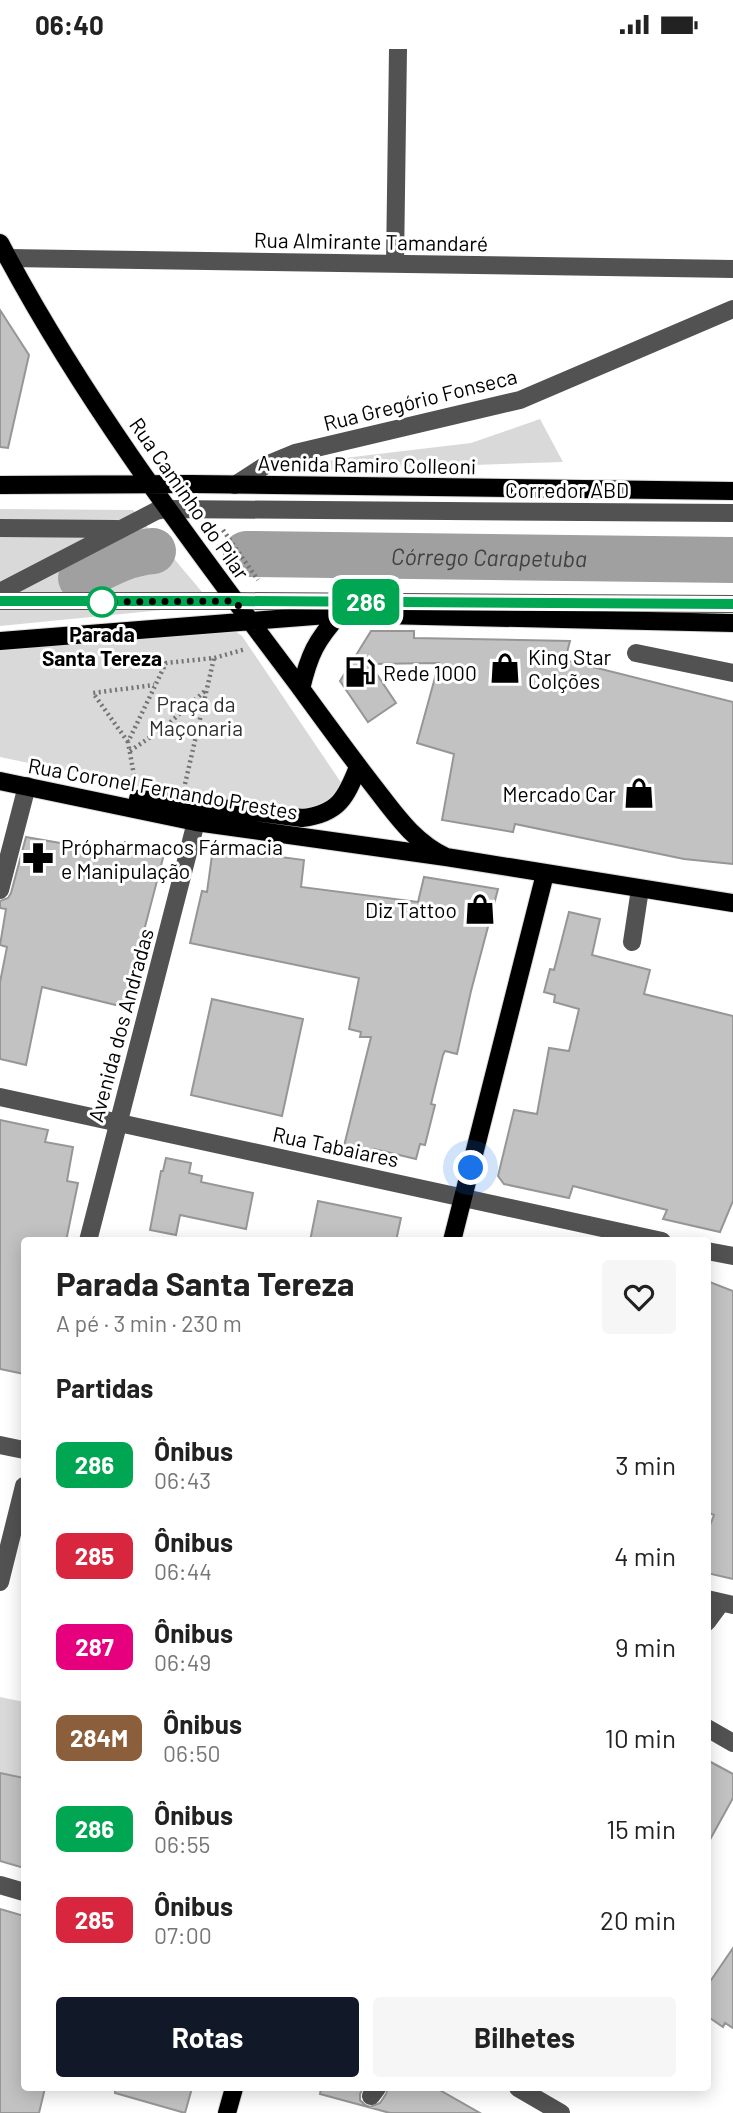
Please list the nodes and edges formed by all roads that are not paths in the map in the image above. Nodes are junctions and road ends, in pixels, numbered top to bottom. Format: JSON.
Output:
{"nodes":[{"id":1,"x":398,"y":49,"type":"edge"},
{"id":2,"x":4,"y":250,"type":"edge"},
{"id":3,"x":395,"y":264,"type":"junction"},
{"id":4,"x":733,"y":269,"type":"edge"},
{"id":5,"x":733,"y":309,"type":"edge"},
{"id":6,"x":149,"y":484,"type":"junction"},
{"id":7,"x":0,"y":485,"type":"edge"},
{"id":8,"x":235,"y":485,"type":"junction"},
{"id":9,"x":733,"y":491,"type":"edge"},
{"id":10,"x":167,"y":509,"type":"junction"},
{"id":11,"x":733,"y":513,"type":"edge"},
{"id":12,"x":0,"y":528,"type":"edge"},
{"id":13,"x":120,"y":529,"type":"junction"},
{"id":14,"x":0,"y":592,"type":"edge"},
{"id":15,"x":0,"y":601,"type":"edge"},
{"id":16,"x":235,"y":601,"type":"junction"},
{"id":17,"x":733,"y":604,"type":"edge"},
{"id":18,"x":340,"y":614,"type":"junction"},
{"id":19,"x":249,"y":621,"type":"junction"},
{"id":20,"x":733,"y":623,"type":"edge"},
{"id":21,"x":0,"y":641,"type":"edge"},
{"id":22,"x":636,"y":653,"type":"dead end"},
{"id":23,"x":733,"y":673,"type":"edge"},
{"id":24,"x":301,"y":689,"type":"junction"},
{"id":25,"x":358,"y":767,"type":"junction"},
{"id":26,"x":0,"y":781,"type":"edge"},
{"id":27,"x":27,"y":786,"type":"junction"},
{"id":28,"x":103,"y":801,"type":"junction"},
{"id":29,"x":196,"y":822,"type":"junction"},
{"id":30,"x":446,"y":857,"type":"junction"},
{"id":31,"x":545,"y":874,"type":"junction"},
{"id":32,"x":640,"y":889,"type":"junction"},
{"id":33,"x":0,"y":890,"type":"edge"},
{"id":34,"x":733,"y":903,"type":"edge"},
{"id":35,"x":632,"y":942,"type":"dead end"},
{"id":36,"x":0,"y":1097,"type":"edge"},
{"id":37,"x":118,"y":1123,"type":"junction"},
{"id":38,"x":463,"y":1197,"type":"junction"},
{"id":39,"x":89,"y":1237,"type":"edge"},
{"id":40,"x":453,"y":1237,"type":"edge"},
{"id":41,"x":644,"y":1237,"type":"edge"},
{"id":42,"x":711,"y":1252,"type":"edge"},
{"id":43,"x":733,"y":1257,"type":"edge"},
{"id":44,"x":0,"y":1445,"type":"edge"},
{"id":45,"x":21,"y":1449,"type":"edge"},
{"id":46,"x":21,"y":1498,"type":"edge"},
{"id":47,"x":0,"y":1582,"type":"edge"},
{"id":48,"x":711,"y":1730,"type":"edge"},
{"id":49,"x":733,"y":1743,"type":"edge"},
{"id":50,"x":0,"y":1885,"type":"edge"},
{"id":51,"x":21,"y":1891,"type":"edge"},
{"id":52,"x":233,"y":2091,"type":"edge"},
{"id":53,"x":523,"y":2091,"type":"edge"},
{"id":54,"x":227,"y":2113,"type":"edge"},
{"id":55,"x":561,"y":2113,"type":"edge"}],
"edges":[{"from":1,"to":3,"type":"street"},
{"from":2,"to":3,"type":"street","name":"Rua Almirante Tamandaré"},
{"from":2,"to":6,"type":"main road","name":"Rua Caminho do Pilar"},
{"from":3,"to":4,"type":"street","name":"Rua Almirante Tamandaré"},
{"from":5,"to":8,"type":"street","name":"Rua Gregório Fonseca"},
{"from":6,"to":7,"type":"main road","name":"Avenida Ramiro Colleoni"},
{"from":6,"to":8,"type":"main road","name":"Avenida Ramiro Colleoni"},
{"from":6,"to":10,"type":"main road","name":"Rua Caminho do Pilar"},
{"from":8,"to":9,"type":"main road","name":"Avenida Ramiro Colleoni"},
{"from":10,"to":11,"type":"street","name":"Corredor ABD"},
{"from":10,"to":13,"type":"street","name":"Corredor ABD"},
{"from":10,"to":16,"type":"main road","name":"Rua Caminho do Pilar"},
{"from":12,"to":13,"type":"street"},
{"from":13,"to":14,"type":"street","name":"Corredor ABD"},
{"from":15,"to":16,"type":"street"},
{"from":16,"to":17,"type":"street"},
{"from":16,"to":19,"type":"main road","name":"Rua Caminho do Pilar"},
{"from":18,"to":19,"type":"main road"},
{"from":18,"to":20,"type":"main road"},
{"from":18,"to":24,"type":"main road"},
{"from":19,"to":21,"type":"main road"},
{"from":19,"to":24,"type":"main road","name":"Rua Caminho do Pilar"},
{"from":22,"to":23,"type":"street"},
{"from":24,"to":25,"type":"main road","name":"Rua Caminho do Pilar"},
{"from":25,"to":28,"type":"main road"},
{"from":25,"to":30,"type":"main road","name":"Rua Caminho do Pilar"},
{"from":26,"to":27,"type":"main road","name":"Rua Coronel Fernando Prestes"},
{"from":27,"to":28,"type":"main road","name":"Rua Coronel Fernando Prestes"},
{"from":27,"to":33,"type":"street"},
{"from":28,"to":29,"type":"main road","name":"Rua Coronel Fernando Prestes"},
{"from":29,"to":30,"type":"main road","name":"Rua Coronel Fernando Prestes"},
{"from":29,"to":37,"type":"street","name":"Avenida dos Andradas"},
{"from":30,"to":31,"type":"main road","name":"Rua Coronel Fernando Prestes"},
{"from":31,"to":32,"type":"main road","name":"Rua Coronel Fernando Prestes"},
{"from":31,"to":38,"type":"main road"},
{"from":32,"to":34,"type":"main road","name":"Rua Coronel Fernando Prestes"},
{"from":32,"to":35,"type":"street"},
{"from":36,"to":37,"type":"street","name":"Rua Tabaiares"},
{"from":37,"to":38,"type":"street","name":"Rua Tabaiares"},
{"from":37,"to":39,"type":"street","name":"Avenida dos Andradas"},
{"from":38,"to":40,"type":"main road"},
{"from":38,"to":41,"type":"street","name":"Rua Tabaiares"},
{"from":42,"to":43,"type":"street"},
{"from":44,"to":45,"type":"street"},
{"from":46,"to":47,"type":"street"},
{"from":48,"to":49,"type":"street"},
{"from":50,"to":51,"type":"street"},
{"from":52,"to":54,"type":"main road"},
{"from":53,"to":55,"type":"street"}]}
